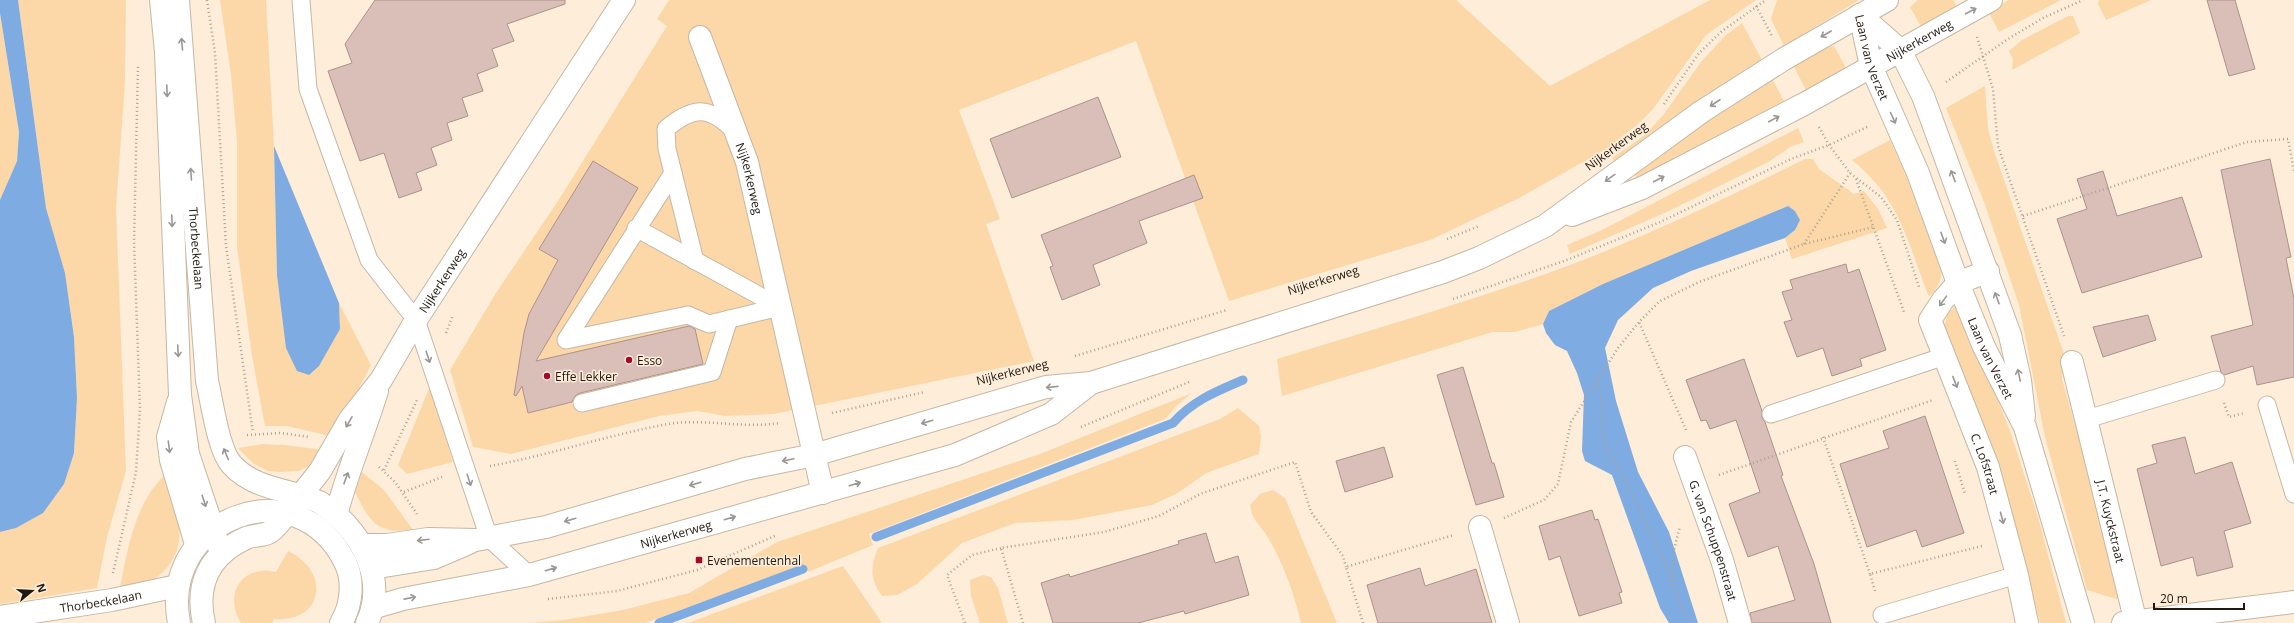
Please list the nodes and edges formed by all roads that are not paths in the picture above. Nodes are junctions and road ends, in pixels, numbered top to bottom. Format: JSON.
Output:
{"nodes":[{"id":1,"x":161,"y":0,"type":"edge"},
{"id":2,"x":178,"y":0,"type":"edge"},
{"id":3,"x":301,"y":0,"type":"edge"},
{"id":4,"x":624,"y":0,"type":"edge"},
{"id":5,"x":1887,"y":0,"type":"edge"},
{"id":6,"x":1991,"y":0,"type":"edge"},
{"id":7,"x":1860,"y":15,"type":"junction"},
{"id":8,"x":700,"y":37,"type":"dead end"},
{"id":9,"x":1900,"y":50,"type":"junction"},
{"id":10,"x":1871,"y":66,"type":"junction"},
{"id":11,"x":737,"y":134,"type":"junction"},
{"id":12,"x":673,"y":173,"type":"junction"},
{"id":13,"x":1545,"y":226,"type":"junction"},
{"id":14,"x":636,"y":228,"type":"junction"},
{"id":15,"x":695,"y":261,"type":"junction"},
{"id":16,"x":1988,"y":271,"type":"junction"},
{"id":17,"x":1958,"y":283,"type":"junction"},
{"id":18,"x":780,"y":307,"type":"junction"},
{"id":19,"x":729,"y":318,"type":"junction"},
{"id":20,"x":416,"y":320,"type":"junction"},
{"id":21,"x":1945,"y":356,"type":"junction"},
{"id":22,"x":2072,"y":362,"type":"road end"},
{"id":23,"x":381,"y":380,"type":"junction"},
{"id":24,"x":2216,"y":380,"type":"dead end"},
{"id":25,"x":1091,"y":383,"type":"junction"},
{"id":26,"x":180,"y":395,"type":"junction"},
{"id":27,"x":582,"y":403,"type":"dead end"},
{"id":28,"x":2267,"y":405,"type":"dead end"},
{"id":29,"x":1771,"y":414,"type":"dead end"},
{"id":30,"x":2087,"y":418,"type":"junction"},
{"id":31,"x":2025,"y":427,"type":"junction"},
{"id":32,"x":814,"y":455,"type":"junction"},
{"id":33,"x":1685,"y":458,"type":"road end"},
{"id":34,"x":823,"y":493,"type":"junction"},
{"id":35,"x":2294,"y":494,"type":"edge"},
{"id":36,"x":301,"y":495,"type":"junction"},
{"id":37,"x":286,"y":513,"type":"junction"},
{"id":38,"x":336,"y":515,"type":"junction"},
{"id":39,"x":1480,"y":527,"type":"road end"},
{"id":40,"x":213,"y":529,"type":"junction"},
{"id":41,"x":482,"y":539,"type":"junction"},
{"id":42,"x":196,"y":544,"type":"junction"},
{"id":43,"x":363,"y":545,"type":"junction"},
{"id":44,"x":221,"y":553,"type":"junction"},
{"id":45,"x":347,"y":567,"type":"junction"},
{"id":46,"x":372,"y":568,"type":"junction"},
{"id":47,"x":529,"y":575,"type":"junction"},
{"id":48,"x":2017,"y":575,"type":"junction"},
{"id":49,"x":177,"y":586,"type":"junction"},
{"id":50,"x":2294,"y":602,"type":"edge"},
{"id":51,"x":370,"y":615,"type":"edge"},
{"id":52,"x":1882,"y":615,"type":"road end"},
{"id":53,"x":0,"y":617,"type":"edge"},
{"id":54,"x":2131,"y":622,"type":"edge"},
{"id":55,"x":179,"y":623,"type":"edge"},
{"id":56,"x":204,"y":623,"type":"edge"},
{"id":57,"x":341,"y":623,"type":"edge"},
{"id":58,"x":1508,"y":623,"type":"edge"},
{"id":59,"x":1740,"y":623,"type":"edge"},
{"id":60,"x":2027,"y":623,"type":"edge"},
{"id":61,"x":2083,"y":623,"type":"edge"}],
"edges":[{"from":1,"to":26,"type":"street","name":"Thorbeckelaan","one_way":true},
{"from":36,"to":2,"type":"street","name":"Thorbeckelaan","one_way":true},
{"from":3,"to":20,"type":"lane","name":"Nijkerkerweg"},
{"from":4,"to":20,"type":"street","name":"Nijkerkerweg"},
{"from":5,"to":7,"type":"street","name":"Nijkerkerweg"},
{"from":9,"to":6,"type":"street","name":"Nijkerkerweg","one_way":true},
{"from":7,"to":9,"type":"street","name":"Laan van Verzet"},
{"from":7,"to":10,"type":"street","name":"Laan van Verzet"},
{"from":7,"to":13,"type":"street","name":"Nijkerkerweg","one_way":true},
{"from":8,"to":11,"type":"street","name":"Nijkerkerweg"},
{"from":9,"to":10,"type":"street","name":"Nijkerkerweg"},
{"from":16,"to":9,"type":"street","name":"Laan van Verzet","one_way":true},
{"from":13,"to":10,"type":"street","name":"Nijkerkerweg","one_way":true},
{"from":10,"to":17,"type":"street","name":"Laan van Verzet","one_way":true},
{"from":11,"to":12,"type":"lane"},
{"from":11,"to":18,"type":"street","name":"Nijkerkerweg"},
{"from":12,"to":14,"type":"lane"},
{"from":12,"to":15,"type":"lane"},
{"from":13,"to":25,"type":"street","name":"Nijkerkerweg"},
{"from":14,"to":15,"type":"lane"},
{"from":14,"to":19,"type":"lane"},
{"from":15,"to":18,"type":"lane"},
{"from":16,"to":17,"type":"street"},
{"from":31,"to":16,"type":"street","name":"Laan van Verzet","one_way":true},
{"from":17,"to":21,"type":"street","name":"C. Lofstraat","one_way":true},
{"from":17,"to":31,"type":"street","name":"Laan van Verzet"},
{"from":18,"to":19,"type":"lane"},
{"from":18,"to":32,"type":"street","name":"Nijkerkerweg"},
{"from":19,"to":27,"type":"lane"},
{"from":20,"to":23,"type":"street","name":"Nijkerkerweg"},
{"from":20,"to":41,"type":"lane","name":"Nijkerkerweg","one_way":true},
{"from":21,"to":29,"type":"lane"},
{"from":21,"to":48,"type":"street","name":"C. Lofstraat","one_way":true},
{"from":22,"to":30,"type":"street","name":"J.T. Kuyckstraat"},
{"from":23,"to":36,"type":"street","name":"Nijkerkerweg","one_way":true},
{"from":38,"to":23,"type":"street","name":"Nijkerkerweg","one_way":true},
{"from":24,"to":30,"type":"lane"},
{"from":25,"to":32,"type":"street","name":"Nijkerkerweg","one_way":true},
{"from":34,"to":25,"type":"street","name":"Nijkerkerweg","one_way":true},
{"from":26,"to":40,"type":"street","name":"Thorbeckelaan","one_way":true},
{"from":26,"to":42,"type":"street","name":"Thorbeckelaan","one_way":true},
{"from":28,"to":35,"type":"lane"},
{"from":30,"to":54,"type":"street","name":"J.T. Kuyckstraat"},
{"from":31,"to":61,"type":"street","name":"Laan van Verzet"},
{"from":32,"to":34,"type":"street","name":"Nijkerkerweg"},
{"from":32,"to":41,"type":"street","name":"Nijkerkerweg","one_way":true},
{"from":33,"to":59,"type":"street","name":"G. van Schuppenstraat"},
{"from":47,"to":34,"type":"street","name":"Nijkerkerweg","one_way":true},
{"from":36,"to":37,"type":"street","name":"Nijkerkerweg"},
{"from":36,"to":38,"type":"street"},
{"from":37,"to":40,"type":"street"},
{"from":37,"to":44,"type":"street","name":"Nijkerkerweg"},
{"from":37,"to":45,"type":"street"},
{"from":38,"to":43,"type":"street"},
{"from":39,"to":58,"type":"street"},
{"from":40,"to":42,"type":"street"},
{"from":40,"to":44,"type":"street","name":"Thorbeckelaan"},
{"from":41,"to":43,"type":"street","name":"Nijkerkerweg","one_way":true},
{"from":41,"to":46,"type":"street","name":"Nijkerkerweg"},
{"from":41,"to":47,"type":"lane","name":"Nijkerkerweg"},
{"from":42,"to":49,"type":"street"},
{"from":43,"to":46,"type":"street"},
{"from":44,"to":56,"type":"street"},
{"from":45,"to":46,"type":"street","name":"Nijkerkerweg"},
{"from":45,"to":57,"type":"street"},
{"from":46,"to":51,"type":"street"},
{"from":51,"to":47,"type":"street","name":"Nijkerkerweg","one_way":true},
{"from":48,"to":52,"type":"lane"},
{"from":48,"to":60,"type":"street","name":"C. Lofstraat"},
{"from":49,"to":53,"type":"street","name":"Thorbeckelaan"},
{"from":49,"to":55,"type":"street"},
{"from":50,"to":54,"type":"street"}]}
